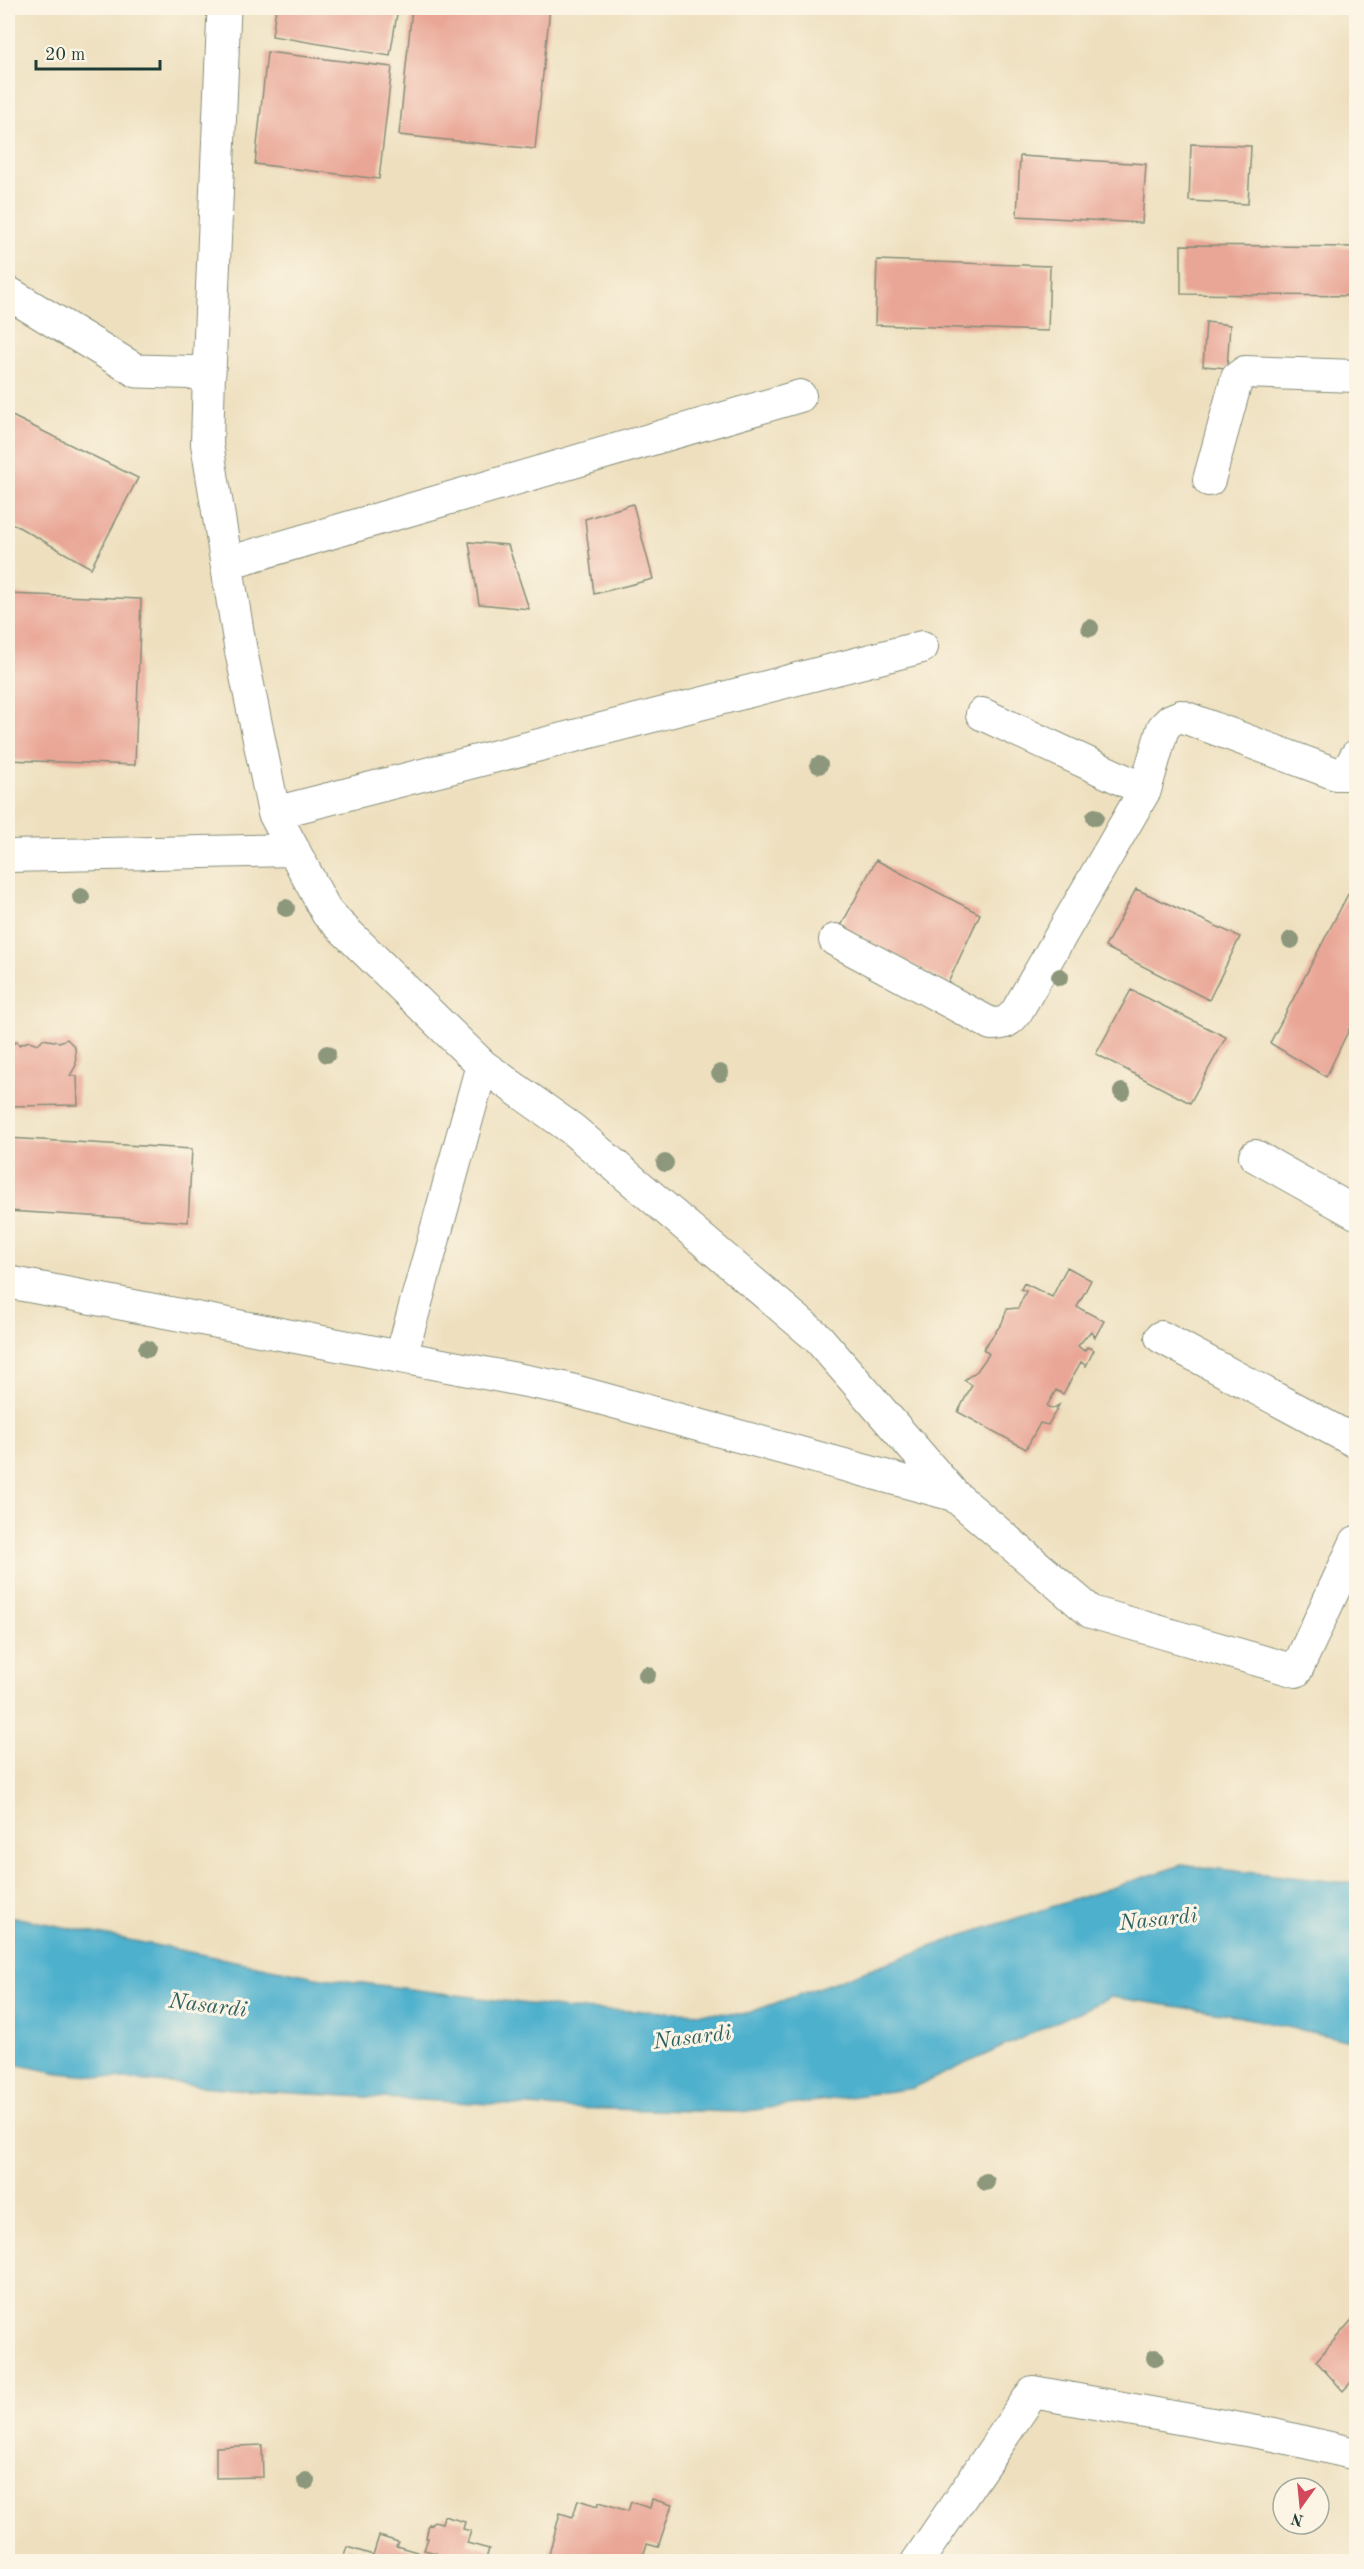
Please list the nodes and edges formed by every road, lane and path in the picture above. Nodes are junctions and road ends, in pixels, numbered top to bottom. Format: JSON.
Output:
{"nodes":[{"id":1,"x":224,"y":8,"type":"edge"},
{"id":2,"x":8,"y":293,"type":"edge"},
{"id":3,"x":209,"y":373,"type":"junction"},
{"id":4,"x":1356,"y":376,"type":"edge"},
{"id":5,"x":800,"y":396,"type":"dead end"},
{"id":6,"x":1209,"y":480,"type":"dead end"},
{"id":7,"x":226,"y":562,"type":"junction"},
{"id":8,"x":922,"y":647,"type":"dead end"},
{"id":9,"x":982,"y":714,"type":"dead end"},
{"id":10,"x":1356,"y":756,"type":"edge"},
{"id":11,"x":1145,"y":790,"type":"junction"},
{"id":12,"x":274,"y":813,"type":"junction"},
{"id":13,"x":294,"y":850,"type":"junction"},
{"id":14,"x":8,"y":856,"type":"edge"},
{"id":15,"x":835,"y":939,"type":"dead end"},
{"id":16,"x":482,"y":1065,"type":"junction"},
{"id":17,"x":1256,"y":1156,"type":"dead end"},
{"id":18,"x":1356,"y":1213,"type":"edge"},
{"id":19,"x":8,"y":1282,"type":"edge"},
{"id":20,"x":1161,"y":1337,"type":"dead end"},
{"id":21,"x":401,"y":1357,"type":"junction"},
{"id":22,"x":1356,"y":1442,"type":"edge"},
{"id":23,"x":954,"y":1495,"type":"junction"},
{"id":24,"x":1356,"y":1542,"type":"edge"},
{"id":25,"x":1356,"y":2454,"type":"edge"},
{"id":26,"x":917,"y":2562,"type":"edge"}],
"edges":[{"from":1,"to":3,"type":"street"},
{"from":2,"to":3,"type":"street"},
{"from":3,"to":7,"type":"street"},
{"from":4,"to":6,"type":"street"},
{"from":5,"to":7,"type":"street"},
{"from":7,"to":12,"type":"street"},
{"from":8,"to":12,"type":"street"},
{"from":9,"to":11,"type":"street"},
{"from":10,"to":11,"type":"street"},
{"from":11,"to":15,"type":"street"},
{"from":12,"to":13,"type":"street"},
{"from":13,"to":14,"type":"street"},
{"from":13,"to":16,"type":"street"},
{"from":16,"to":21,"type":"street"},
{"from":16,"to":23,"type":"street"},
{"from":17,"to":18,"type":"street"},
{"from":19,"to":21,"type":"street"},
{"from":20,"to":22,"type":"street"},
{"from":21,"to":23,"type":"street"},
{"from":23,"to":24,"type":"street"},
{"from":25,"to":26,"type":"street"}]}
